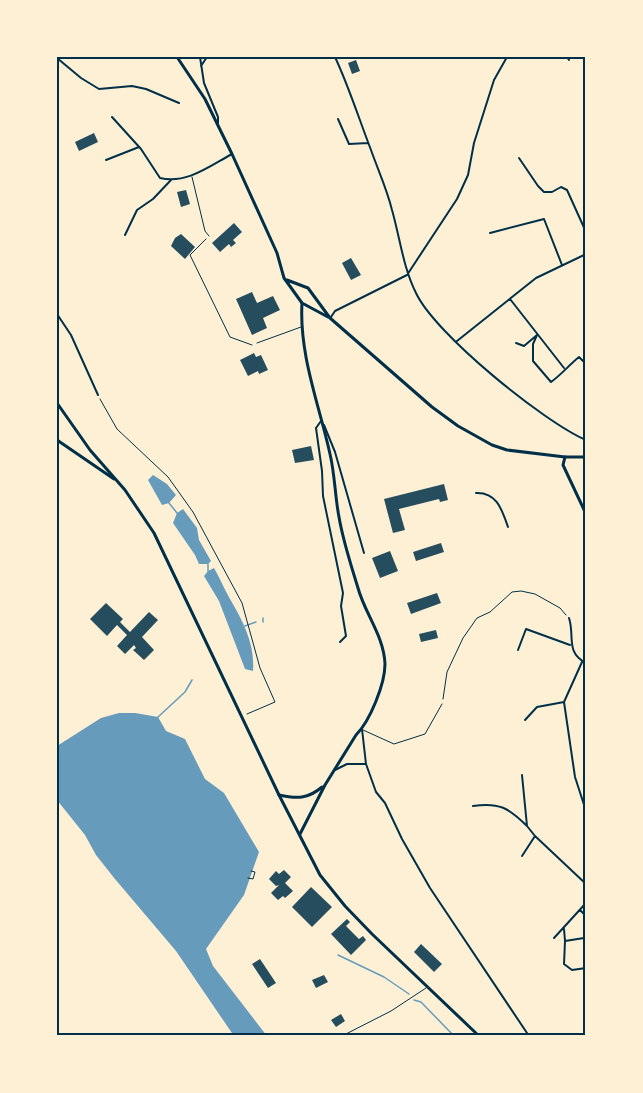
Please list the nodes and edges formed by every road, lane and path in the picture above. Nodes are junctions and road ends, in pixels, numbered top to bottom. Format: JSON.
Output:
{"nodes":[{"id":1,"x":177,"y":57,"type":"edge"},
{"id":2,"x":200,"y":57,"type":"edge"},
{"id":3,"x":335,"y":57,"type":"edge"},
{"id":4,"x":507,"y":57,"type":"edge"},
{"id":5,"x":57,"y":58,"type":"edge"},
{"id":6,"x":206,"y":58,"type":"edge"},
{"id":7,"x":201,"y":66,"type":"junction"},
{"id":8,"x":179,"y":103,"type":"dead end"},
{"id":9,"x":112,"y":117,"type":"dead end"},
{"id":10,"x":338,"y":119,"type":"dead end"},
{"id":11,"x":217,"y":125,"type":"junction"},
{"id":12,"x":368,"y":143,"type":"junction"},
{"id":13,"x":139,"y":147,"type":"junction"},
{"id":14,"x":231,"y":154,"type":"junction"},
{"id":15,"x":519,"y":158,"type":"dead end"},
{"id":16,"x":106,"y":160,"type":"dead end"},
{"id":17,"x":192,"y":177,"type":"junction"},
{"id":18,"x":171,"y":180,"type":"junction"},
{"id":19,"x":586,"y":232,"type":"edge"},
{"id":20,"x":490,"y":233,"type":"dead end"},
{"id":21,"x":125,"y":235,"type":"dead end"},
{"id":22,"x":209,"y":236,"type":"joint"},
{"id":23,"x":586,"y":254,"type":"edge"},
{"id":24,"x":562,"y":265,"type":"junction"},
{"id":25,"x":407,"y":275,"type":"junction"},
{"id":26,"x":287,"y":280,"type":"junction"},
{"id":27,"x":510,"y":299,"type":"junction"},
{"id":28,"x":302,"y":303,"type":"junction"},
{"id":29,"x":57,"y":314,"type":"edge"},
{"id":30,"x":330,"y":318,"type":"junction"},
{"id":31,"x":301,"y":327,"type":"junction"},
{"id":32,"x":537,"y":335,"type":"junction"},
{"id":33,"x":457,"y":341,"type":"junction"},
{"id":34,"x":516,"y":343,"type":"dead end"},
{"id":35,"x":257,"y":344,"type":"dead end"},
{"id":36,"x":253,"y":345,"type":"dead end"},
{"id":37,"x":586,"y":364,"type":"edge"},
{"id":38,"x":564,"y":368,"type":"junction"},
{"id":39,"x":98,"y":395,"type":"joint"},
{"id":40,"x":57,"y":404,"type":"edge"},
{"id":41,"x":321,"y":420,"type":"junction"},
{"id":42,"x":57,"y":440,"type":"edge"},
{"id":43,"x":586,"y":440,"type":"edge"},
{"id":44,"x":565,"y":457,"type":"junction"},
{"id":45,"x":586,"y":457,"type":"edge"},
{"id":46,"x":120,"y":484,"type":"junction"},
{"id":47,"x":476,"y":494,"type":"dead end"},
{"id":48,"x":586,"y":514,"type":"edge"},
{"id":49,"x":508,"y":527,"type":"dead end"},
{"id":50,"x":364,"y":553,"type":"dead end"},
{"id":51,"x":568,"y":618,"type":"joint"},
{"id":52,"x":340,"y":642,"type":"dead end"},
{"id":53,"x":570,"y":645,"type":"junction"},
{"id":54,"x":518,"y":650,"type":"dead end"},
{"id":55,"x":584,"y":662,"type":"edge"},
{"id":56,"x":564,"y":702,"type":"junction"},
{"id":57,"x":442,"y":704,"type":"joint"},
{"id":58,"x":242,"y":716,"type":"junction"},
{"id":59,"x":525,"y":720,"type":"dead end"},
{"id":60,"x":362,"y":729,"type":"junction"},
{"id":61,"x":366,"y":764,"type":"junction"},
{"id":62,"x":335,"y":770,"type":"junction"},
{"id":63,"x":522,"y":775,"type":"dead end"},
{"id":64,"x":325,"y":785,"type":"junction"},
{"id":65,"x":279,"y":795,"type":"junction"},
{"id":66,"x":473,"y":806,"type":"dead end"},
{"id":67,"x":586,"y":811,"type":"edge"},
{"id":68,"x":527,"y":826,"type":"junction"},
{"id":69,"x":300,"y":834,"type":"junction"},
{"id":70,"x":535,"y":836,"type":"junction"},
{"id":71,"x":522,"y":855,"type":"dead end"},
{"id":72,"x":251,"y":871,"type":"dead end"},
{"id":73,"x":248,"y":878,"type":"dead end"},
{"id":74,"x":586,"y":884,"type":"edge"},
{"id":75,"x":586,"y":903,"type":"edge"},
{"id":76,"x":580,"y":910,"type":"junction"},
{"id":77,"x":586,"y":915,"type":"edge"},
{"id":78,"x":564,"y":928,"type":"junction"},
{"id":79,"x":586,"y":936,"type":"edge"},
{"id":80,"x":554,"y":938,"type":"dead end"},
{"id":81,"x":565,"y":941,"type":"junction"},
{"id":82,"x":586,"y":968,"type":"edge"},
{"id":83,"x":428,"y":987,"type":"junction"},
{"id":84,"x":342,"y":1036,"type":"edge"},
{"id":85,"x":478,"y":1036,"type":"edge"},
{"id":86,"x":529,"y":1036,"type":"edge"}],
"edges":[{"from":1,"to":11,"type":"main road"},
{"from":2,"to":7,"type":"street"},
{"from":3,"to":12,"type":"street"},
{"from":4,"to":25,"type":"street"},
{"from":5,"to":8,"type":"street"},
{"from":6,"to":7,"type":"street"},
{"from":7,"to":11,"type":"street"},
{"from":9,"to":13,"type":"street"},
{"from":10,"to":12,"type":"street"},
{"from":11,"to":14,"type":"main road"},
{"from":12,"to":25,"type":"street"},
{"from":13,"to":16,"type":"street"},
{"from":13,"to":18,"type":"street"},
{"from":14,"to":17,"type":"street"},
{"from":14,"to":26,"type":"main road"},
{"from":15,"to":19,"type":"street"},
{"from":17,"to":18,"type":"street"},
{"from":17,"to":22,"type":"lane"},
{"from":18,"to":21,"type":"street"},
{"from":20,"to":24,"type":"street"},
{"from":22,"to":36,"type":"path"},
{"from":23,"to":24,"type":"street"},
{"from":24,"to":27,"type":"street"},
{"from":25,"to":30,"type":"street"},
{"from":25,"to":33,"type":"street"},
{"from":26,"to":28,"type":"main road"},
{"from":26,"to":30,"type":"main road"},
{"from":27,"to":32,"type":"street"},
{"from":27,"to":33,"type":"street"},
{"from":28,"to":30,"type":"main road"},
{"from":28,"to":31,"type":"main road"},
{"from":29,"to":39,"type":"street"},
{"from":30,"to":44,"type":"main road"},
{"from":31,"to":35,"type":"lane"},
{"from":31,"to":41,"type":"main road"},
{"from":32,"to":34,"type":"street"},
{"from":32,"to":38,"type":"street"},
{"from":32,"to":38,"type":"street"},
{"from":33,"to":43,"type":"street"},
{"from":37,"to":38,"type":"street"},
{"from":39,"to":58,"type":"path"},
{"from":40,"to":46,"type":"main road"},
{"from":41,"to":50,"type":"street"},
{"from":41,"to":52,"type":"street"},
{"from":41,"to":60,"type":"main road"},
{"from":42,"to":46,"type":"main road"},
{"from":44,"to":45,"type":"main road"},
{"from":44,"to":48,"type":"main road"},
{"from":46,"to":58,"type":"main road"},
{"from":47,"to":49,"type":"street"},
{"from":51,"to":53,"type":"street"},
{"from":51,"to":57,"type":"path"},
{"from":53,"to":54,"type":"street"},
{"from":53,"to":55,"type":"street"},
{"from":55,"to":56,"type":"street"},
{"from":56,"to":59,"type":"street"},
{"from":56,"to":67,"type":"street"},
{"from":57,"to":60,"type":"lane"},
{"from":58,"to":65,"type":"main road"},
{"from":60,"to":61,"type":"street"},
{"from":60,"to":62,"type":"main road"},
{"from":61,"to":62,"type":"street"},
{"from":61,"to":86,"type":"street"},
{"from":62,"to":64,"type":"main road"},
{"from":63,"to":68,"type":"street"},
{"from":64,"to":65,"type":"main road"},
{"from":64,"to":69,"type":"main road"},
{"from":65,"to":69,"type":"main road"},
{"from":66,"to":68,"type":"street"},
{"from":68,"to":70,"type":"street"},
{"from":69,"to":83,"type":"main road"},
{"from":70,"to":71,"type":"street"},
{"from":70,"to":74,"type":"street"},
{"from":72,"to":73,"type":"path"},
{"from":75,"to":76,"type":"street"},
{"from":76,"to":77,"type":"street"},
{"from":76,"to":78,"type":"street"},
{"from":78,"to":80,"type":"street"},
{"from":78,"to":81,"type":"street"},
{"from":79,"to":81,"type":"street"},
{"from":81,"to":82,"type":"street"},
{"from":83,"to":84,"type":"lane"},
{"from":83,"to":85,"type":"main road"}]}
